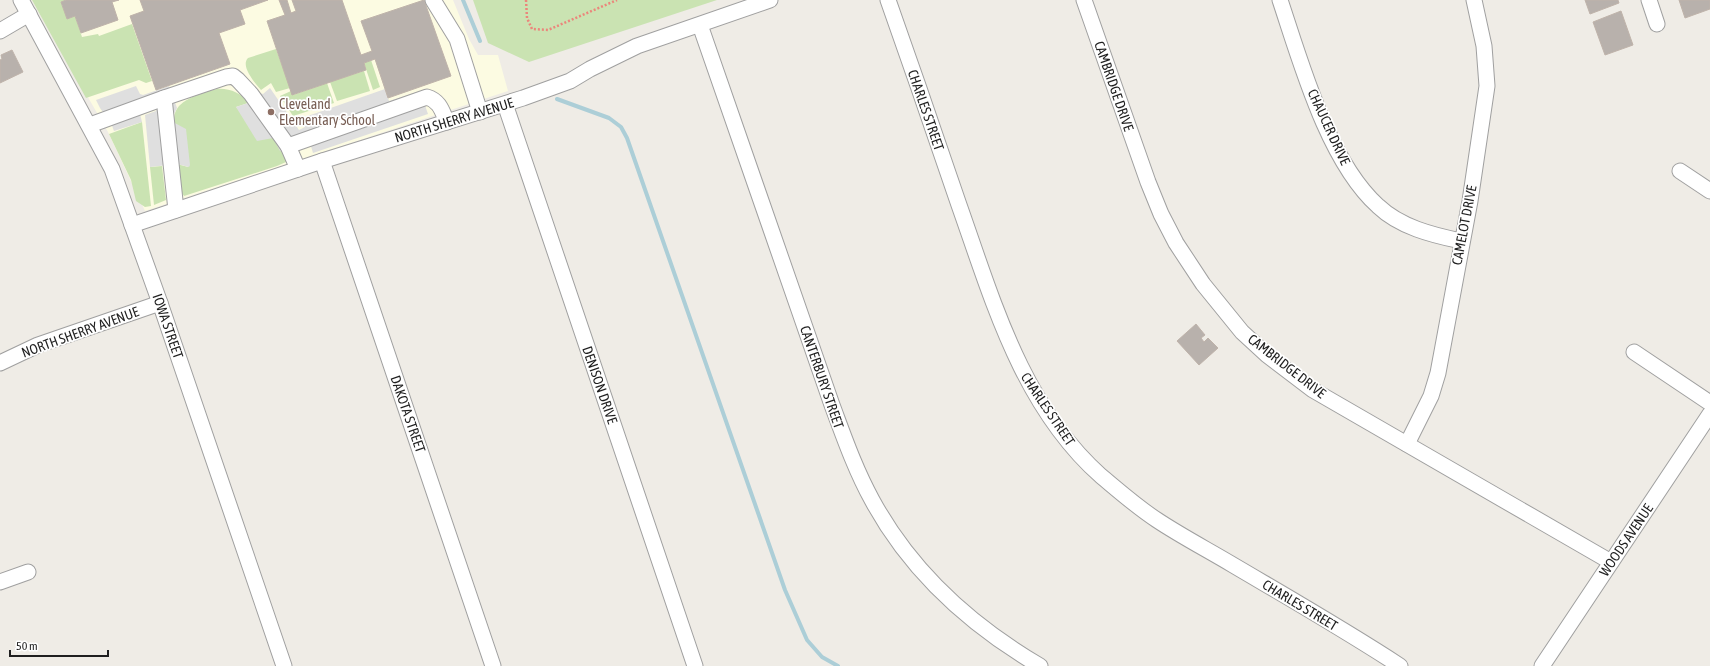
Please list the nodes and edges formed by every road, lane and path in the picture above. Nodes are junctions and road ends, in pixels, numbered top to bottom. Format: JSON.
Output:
{"nodes":[{"id":1,"x":21,"y":0,"type":"edge"},
{"id":2,"x":433,"y":0,"type":"edge"},
{"id":3,"x":526,"y":0,"type":"edge"},
{"id":4,"x":617,"y":0,"type":"edge"},
{"id":5,"x":770,"y":0,"type":"edge"},
{"id":6,"x":888,"y":0,"type":"edge"},
{"id":7,"x":1084,"y":0,"type":"edge"},
{"id":8,"x":1280,"y":0,"type":"edge"},
{"id":9,"x":1474,"y":0,"type":"edge"},
{"id":10,"x":1649,"y":0,"type":"edge"},
{"id":11,"x":29,"y":14,"type":"junction"},
{"id":12,"x":1657,"y":24,"type":"dead end"},
{"id":13,"x":700,"y":25,"type":"junction"},
{"id":14,"x":0,"y":31,"type":"edge"},
{"id":15,"x":164,"y":98,"type":"junction"},
{"id":16,"x":505,"y":104,"type":"junction"},
{"id":17,"x":480,"y":112,"type":"junction"},
{"id":18,"x":447,"y":122,"type":"junction"},
{"id":19,"x":90,"y":125,"type":"junction"},
{"id":20,"x":288,"y":146,"type":"junction"},
{"id":21,"x":322,"y":161,"type":"junction"},
{"id":22,"x":298,"y":169,"type":"junction"},
{"id":23,"x":1680,"y":171,"type":"dead end"},
{"id":24,"x":1710,"y":191,"type":"edge"},
{"id":25,"x":176,"y":210,"type":"junction"},
{"id":26,"x":132,"y":225,"type":"junction"},
{"id":27,"x":1461,"y":241,"type":"junction"},
{"id":28,"x":160,"y":303,"type":"junction"},
{"id":29,"x":1634,"y":352,"type":"dead end"},
{"id":30,"x":0,"y":364,"type":"edge"},
{"id":31,"x":1710,"y":403,"type":"edge"},
{"id":32,"x":1710,"y":414,"type":"edge"},
{"id":33,"x":1407,"y":444,"type":"junction"},
{"id":34,"x":1611,"y":562,"type":"junction"},
{"id":35,"x":28,"y":572,"type":"dead end"},
{"id":36,"x":0,"y":582,"type":"edge"},
{"id":37,"x":284,"y":666,"type":"edge"},
{"id":38,"x":494,"y":666,"type":"edge"},
{"id":39,"x":696,"y":666,"type":"edge"},
{"id":40,"x":1040,"y":666,"type":"edge"},
{"id":41,"x":1400,"y":666,"type":"edge"},
{"id":42,"x":1542,"y":666,"type":"edge"}],
"edges":[{"from":1,"to":11,"type":"street","name":"IOWA STREET"},
{"from":2,"to":17,"type":"street"},
{"from":3,"to":4,"type":"path"},
{"from":5,"to":13,"type":"street","name":"NORTH SHERRY AVENUE"},
{"from":6,"to":41,"type":"street","name":"CHARLES STREET"},
{"from":7,"to":33,"type":"street","name":"CAMBRIDGE DRIVE"},
{"from":8,"to":27,"type":"street","name":"CHAUCER DRIVE"},
{"from":9,"to":27,"type":"street","name":"CAMELOT DRIVE"},
{"from":10,"to":12,"type":"street"},
{"from":11,"to":14,"type":"street"},
{"from":11,"to":19,"type":"street","name":"IOWA STREET"},
{"from":13,"to":16,"type":"street","name":"NORTH SHERRY AVENUE"},
{"from":13,"to":40,"type":"street","name":"CANTERBURY STREET"},
{"from":15,"to":19,"type":"street"},
{"from":15,"to":20,"type":"street"},
{"from":15,"to":25,"type":"street"},
{"from":16,"to":17,"type":"street","name":"NORTH SHERRY AVENUE"},
{"from":16,"to":39,"type":"street","name":"DENISON DRIVE"},
{"from":17,"to":18,"type":"street","name":"NORTH SHERRY AVENUE"},
{"from":18,"to":20,"type":"street"},
{"from":18,"to":21,"type":"street","name":"NORTH SHERRY AVENUE"},
{"from":19,"to":26,"type":"street","name":"IOWA STREET"},
{"from":20,"to":22,"type":"street"},
{"from":21,"to":22,"type":"street","name":"NORTH SHERRY AVENUE"},
{"from":21,"to":38,"type":"street","name":"DAKOTA STREET"},
{"from":22,"to":25,"type":"street","name":"NORTH SHERRY AVENUE"},
{"from":23,"to":24,"type":"street"},
{"from":25,"to":26,"type":"street","name":"NORTH SHERRY AVENUE"},
{"from":26,"to":28,"type":"street","name":"IOWA STREET"},
{"from":27,"to":33,"type":"street","name":"CAMELOT DRIVE"},
{"from":28,"to":30,"type":"street","name":"NORTH SHERRY AVENUE"},
{"from":28,"to":37,"type":"street","name":"IOWA STREET"},
{"from":29,"to":31,"type":"street"},
{"from":32,"to":34,"type":"street","name":"WOODS AVENUE"},
{"from":33,"to":34,"type":"street","name":"CAMBRIDGE DRIVE"},
{"from":34,"to":42,"type":"street","name":"WOODS AVENUE"},
{"from":35,"to":36,"type":"street"}]}
